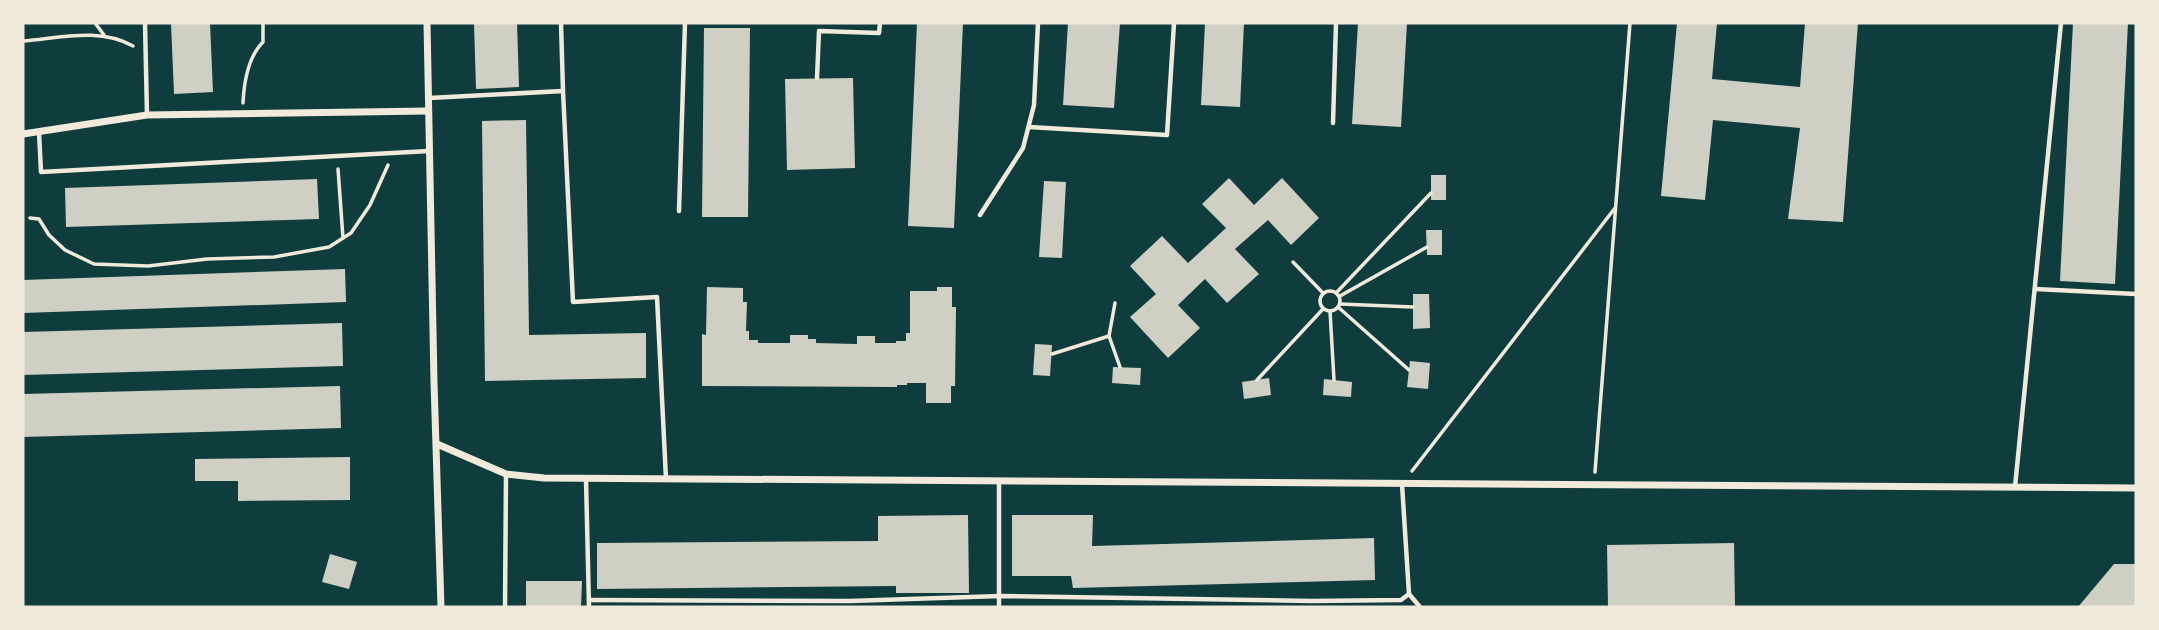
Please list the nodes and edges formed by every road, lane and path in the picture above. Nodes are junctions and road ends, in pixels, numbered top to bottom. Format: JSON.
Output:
{"nodes":[{"id":1,"x":95,"y":23,"type":"edge"},
{"id":2,"x":145,"y":23,"type":"edge"},
{"id":3,"x":263,"y":23,"type":"edge"},
{"id":4,"x":428,"y":23,"type":"edge"},
{"id":5,"x":561,"y":23,"type":"edge"},
{"id":6,"x":685,"y":23,"type":"edge"},
{"id":7,"x":880,"y":23,"type":"edge"},
{"id":8,"x":1038,"y":23,"type":"edge"},
{"id":9,"x":1174,"y":23,"type":"edge"},
{"id":10,"x":1336,"y":23,"type":"edge"},
{"id":11,"x":1630,"y":23,"type":"edge"},
{"id":12,"x":2061,"y":23,"type":"edge"},
{"id":13,"x":104,"y":35,"type":"junction"},
{"id":14,"x":23,"y":41,"type":"edge"},
{"id":15,"x":146,"y":53,"type":"junction"},
{"id":16,"x":817,"y":78,"type":"dead end"},
{"id":17,"x":562,"y":91,"type":"junction"},
{"id":18,"x":428,"y":98,"type":"junction"},
{"id":19,"x":428,"y":111,"type":"junction"},
{"id":20,"x":240,"y":114,"type":"junction"},
{"id":21,"x":146,"y":115,"type":"junction"},
{"id":22,"x":1333,"y":123,"type":"dead end"},
{"id":23,"x":1028,"y":127,"type":"junction"},
{"id":24,"x":39,"y":132,"type":"junction"},
{"id":25,"x":23,"y":135,"type":"edge"},
{"id":26,"x":429,"y":151,"type":"junction"},
{"id":27,"x":392,"y":153,"type":"junction"},
{"id":28,"x":337,"y":156,"type":"junction"},
{"id":29,"x":1431,"y":192,"type":"dead end"},
{"id":30,"x":1616,"y":206,"type":"junction"},
{"id":31,"x":679,"y":211,"type":"dead end"},
{"id":32,"x":980,"y":215,"type":"dead end"},
{"id":33,"x":30,"y":218,"type":"dead end"},
{"id":34,"x":343,"y":238,"type":"junction"},
{"id":35,"x":1427,"y":247,"type":"dead end"},
{"id":36,"x":1293,"y":262,"type":"dead end"},
{"id":37,"x":2035,"y":289,"type":"junction"},
{"id":38,"x":1323,"y":293,"type":"junction"},
{"id":39,"x":1338,"y":294,"type":"junction"},
{"id":40,"x":2136,"y":294,"type":"edge"},
{"id":41,"x":1115,"y":303,"type":"dead end"},
{"id":42,"x":1339,"y":306,"type":"junction"},
{"id":43,"x":1413,"y":307,"type":"dead end"},
{"id":44,"x":1324,"y":309,"type":"junction"},
{"id":45,"x":1330,"y":311,"type":"junction"},
{"id":46,"x":1109,"y":335,"type":"junction"},
{"id":47,"x":1052,"y":354,"type":"dead end"},
{"id":48,"x":1121,"y":367,"type":"dead end"},
{"id":49,"x":1409,"y":370,"type":"dead end"},
{"id":50,"x":1257,"y":380,"type":"dead end"},
{"id":51,"x":1334,"y":380,"type":"dead end"},
{"id":52,"x":437,"y":444,"type":"junction"},
{"id":53,"x":506,"y":474,"type":"junction"},
{"id":54,"x":586,"y":478,"type":"junction"},
{"id":55,"x":666,"y":479,"type":"junction"},
{"id":56,"x":999,"y":482,"type":"junction"},
{"id":57,"x":1402,"y":483,"type":"junction"},
{"id":58,"x":1594,"y":484,"type":"junction"},
{"id":59,"x":2015,"y":487,"type":"junction"},
{"id":60,"x":2136,"y":488,"type":"edge"},
{"id":61,"x":1409,"y":594,"type":"junction"},
{"id":62,"x":1000,"y":596,"type":"junction"},
{"id":63,"x":956,"y":597,"type":"junction"},
{"id":64,"x":589,"y":600,"type":"junction"},
{"id":65,"x":850,"y":601,"type":"junction"},
{"id":66,"x":1311,"y":604,"type":"edge"},
{"id":67,"x":441,"y":607,"type":"edge"},
{"id":68,"x":505,"y":607,"type":"edge"},
{"id":69,"x":589,"y":607,"type":"edge"},
{"id":70,"x":851,"y":607,"type":"edge"},
{"id":71,"x":956,"y":607,"type":"edge"},
{"id":72,"x":999,"y":607,"type":"edge"},
{"id":73,"x":1420,"y":607,"type":"edge"}],
"edges":[{"from":1,"to":13,"type":"path"},
{"from":2,"to":15,"type":"lane"},
{"from":3,"to":20,"type":"path"},
{"from":4,"to":18,"type":"street"},
{"from":5,"to":17,"type":"lane"},
{"from":6,"to":31,"type":"lane"},
{"from":7,"to":16,"type":"lane"},
{"from":8,"to":23,"type":"lane"},
{"from":9,"to":23,"type":"lane"},
{"from":10,"to":22,"type":"lane"},
{"from":11,"to":30,"type":"path"},
{"from":12,"to":37,"type":"lane"},
{"from":13,"to":14,"type":"path"},
{"from":13,"to":15,"type":"path"},
{"from":15,"to":21,"type":"lane"},
{"from":17,"to":18,"type":"lane"},
{"from":17,"to":55,"type":"lane"},
{"from":18,"to":19,"type":"street"},
{"from":19,"to":20,"type":"street"},
{"from":19,"to":26,"type":"street"},
{"from":20,"to":21,"type":"street"},
{"from":21,"to":24,"type":"street"},
{"from":23,"to":32,"type":"lane"},
{"from":24,"to":25,"type":"street"},
{"from":24,"to":28,"type":"lane"},
{"from":26,"to":27,"type":"lane"},
{"from":26,"to":52,"type":"street"},
{"from":27,"to":28,"type":"lane"},
{"from":27,"to":34,"type":"path"},
{"from":28,"to":34,"type":"path"},
{"from":29,"to":39,"type":"path"},
{"from":30,"to":57,"type":"path"},
{"from":30,"to":58,"type":"path"},
{"from":33,"to":34,"type":"path"},
{"from":35,"to":39,"type":"path"},
{"from":36,"to":38,"type":"path"},
{"from":37,"to":40,"type":"lane"},
{"from":37,"to":59,"type":"lane"},
{"from":38,"to":39,"type":"path"},
{"from":38,"to":44,"type":"path"},
{"from":39,"to":42,"type":"path"},
{"from":41,"to":46,"type":"path"},
{"from":42,"to":43,"type":"path"},
{"from":42,"to":45,"type":"path"},
{"from":42,"to":49,"type":"path"},
{"from":44,"to":45,"type":"path"},
{"from":44,"to":50,"type":"path"},
{"from":45,"to":51,"type":"path"},
{"from":46,"to":47,"type":"path"},
{"from":46,"to":48,"type":"path"},
{"from":52,"to":53,"type":"street"},
{"from":52,"to":67,"type":"street"},
{"from":53,"to":54,"type":"street"},
{"from":53,"to":68,"type":"lane"},
{"from":54,"to":55,"type":"street"},
{"from":54,"to":64,"type":"lane"},
{"from":55,"to":56,"type":"street"},
{"from":56,"to":57,"type":"street"},
{"from":56,"to":62,"type":"lane"},
{"from":57,"to":58,"type":"street"},
{"from":57,"to":61,"type":"lane"},
{"from":58,"to":59,"type":"street"},
{"from":59,"to":60,"type":"street"},
{"from":61,"to":66,"type":"lane"},
{"from":61,"to":73,"type":"lane"},
{"from":62,"to":63,"type":"lane"},
{"from":62,"to":66,"type":"lane"},
{"from":62,"to":72,"type":"lane"},
{"from":63,"to":65,"type":"lane"},
{"from":63,"to":71,"type":"lane"},
{"from":64,"to":65,"type":"lane"},
{"from":64,"to":69,"type":"lane"},
{"from":65,"to":70,"type":"lane"}]}
